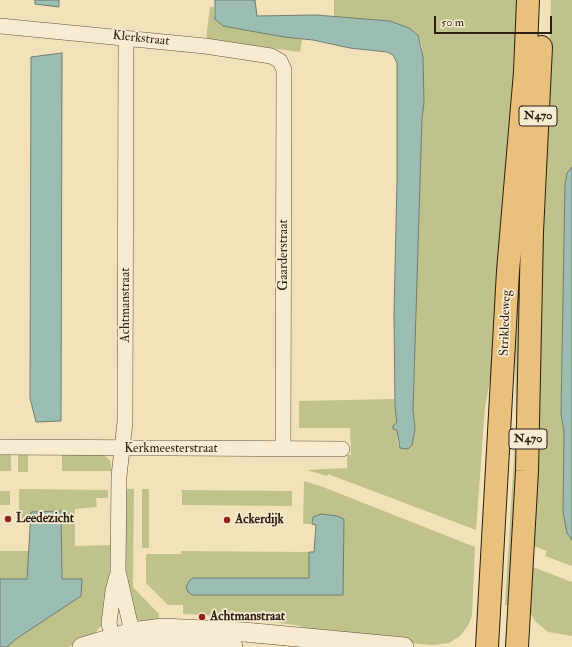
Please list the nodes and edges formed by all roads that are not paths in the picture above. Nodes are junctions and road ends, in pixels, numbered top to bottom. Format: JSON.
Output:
{"nodes":[{"id":1,"x":528,"y":0,"type":"edge"},
{"id":2,"x":542,"y":0,"type":"edge"},
{"id":3,"x":0,"y":26,"type":"edge"},
{"id":4,"x":126,"y":38,"type":"junction"},
{"id":5,"x":280,"y":61,"type":"joint"},
{"id":6,"x":0,"y":447,"type":"edge"},
{"id":7,"x":122,"y":449,"type":"junction"},
{"id":8,"x":283,"y":449,"type":"junction"},
{"id":9,"x":342,"y":449,"type":"dead end"},
{"id":10,"x":118,"y":571,"type":"junction"},
{"id":11,"x":123,"y":642,"type":"edge"},
{"id":12,"x":82,"y":647,"type":"edge"},
{"id":13,"x":232,"y":647,"type":"edge"},
{"id":14,"x":404,"y":647,"type":"edge"},
{"id":15,"x":486,"y":647,"type":"edge"},
{"id":16,"x":517,"y":647,"type":"edge"}],
"edges":[{"from":1,"to":15,"type":"main road","name":"Strikledeweg","number":"N470"},
{"from":2,"to":16,"type":"main road","name":"Strikledeweg","number":"N470"},
{"from":3,"to":4,"type":"street","name":"Klerkstraat"},
{"from":4,"to":5,"type":"street","name":"Klerkstraat"},
{"from":4,"to":7,"type":"street","name":"Achtmanstraat"},
{"from":5,"to":8,"type":"street","name":"Gaarderstraat"},
{"from":6,"to":7,"type":"street","name":"Kerkmeesterstraat"},
{"from":7,"to":8,"type":"street","name":"Kerkmeesterstraat"},
{"from":7,"to":10,"type":"street","name":"Achtmanstraat"},
{"from":8,"to":9,"type":"street","name":"Kerkmeesterstraat"},
{"from":10,"to":11,"type":"street","name":"Achtmanstraat"},
{"from":10,"to":11,"type":"street","name":"Achtmanstraat"},
{"from":11,"to":12,"type":"street"},
{"from":11,"to":13,"type":"street"},
{"from":11,"to":14,"type":"street"}]}
